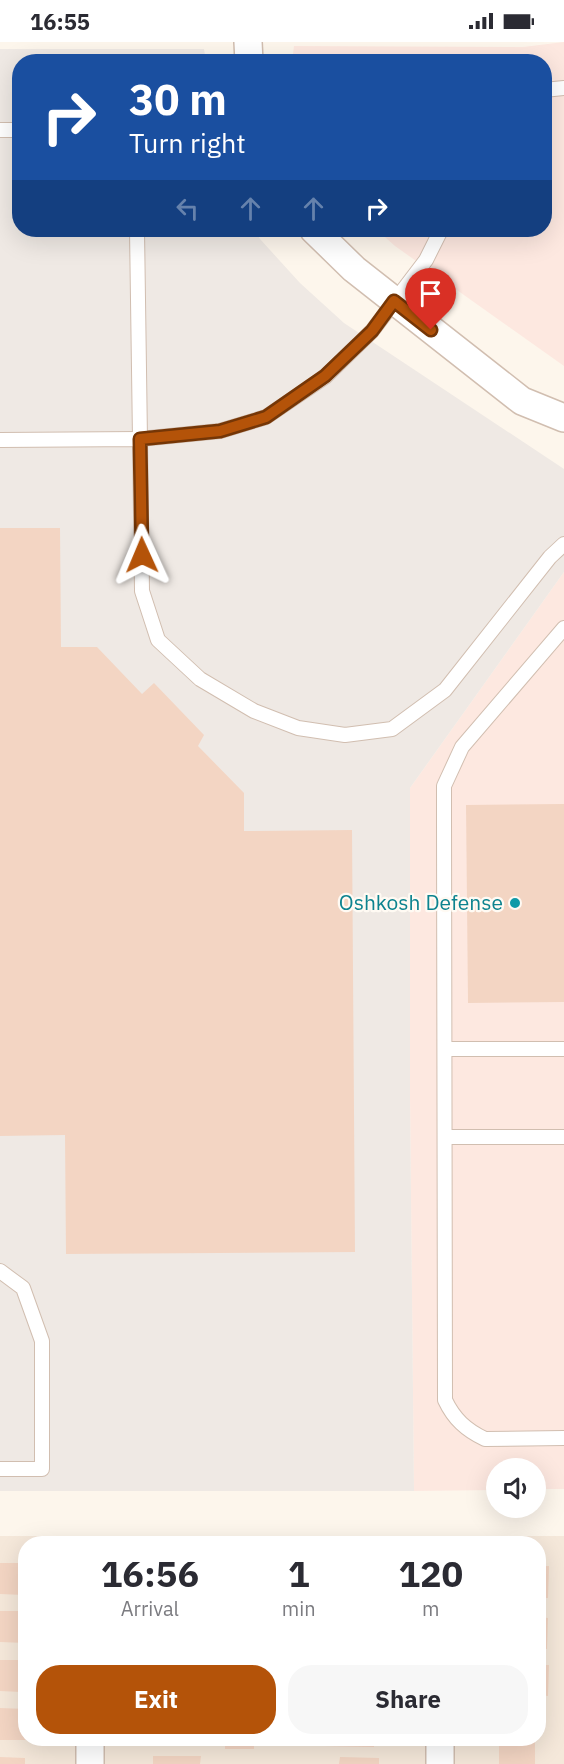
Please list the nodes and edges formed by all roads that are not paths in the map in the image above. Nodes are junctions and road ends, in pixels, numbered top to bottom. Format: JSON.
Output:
{"nodes":[{"id":1,"x":137,"y":237,"type":"edge"},
{"id":2,"x":321,"y":237,"type":"edge"},
{"id":3,"x":438,"y":237,"type":"edge"},
{"id":4,"x":394,"y":301,"type":"junction"},
{"id":5,"x":564,"y":418,"type":"edge"},
{"id":6,"x":140,"y":439,"type":"junction"},
{"id":7,"x":0,"y":440,"type":"edge"},
{"id":8,"x":564,"y":544,"type":"edge"},
{"id":9,"x":564,"y":628,"type":"edge"},
{"id":10,"x":445,"y":1049,"type":"junction"},
{"id":11,"x":564,"y":1049,"type":"edge"},
{"id":12,"x":445,"y":1137,"type":"junction"},
{"id":13,"x":564,"y":1137,"type":"edge"},
{"id":14,"x":0,"y":1271,"type":"edge"},
{"id":15,"x":564,"y":1438,"type":"edge"},
{"id":16,"x":0,"y":1469,"type":"edge"},
{"id":17,"x":90,"y":1746,"type":"edge"},
{"id":18,"x":440,"y":1746,"type":"edge"},
{"id":19,"x":90,"y":1764,"type":"edge"},
{"id":20,"x":440,"y":1764,"type":"edge"}],
"edges":[{"from":1,"to":6,"type":"lane"},
{"from":2,"to":4,"type":"street"},
{"from":3,"to":4,"type":"lane"},
{"from":4,"to":5,"type":"street"},
{"from":4,"to":6,"type":"lane"},
{"from":6,"to":7,"type":"lane"},
{"from":6,"to":8,"type":"lane"},
{"from":9,"to":10,"type":"lane"},
{"from":10,"to":11,"type":"lane"},
{"from":10,"to":12,"type":"lane"},
{"from":12,"to":13,"type":"lane"},
{"from":12,"to":15,"type":"lane"},
{"from":14,"to":16,"type":"lane"},
{"from":17,"to":19,"type":"street"},
{"from":18,"to":20,"type":"street"}]}
